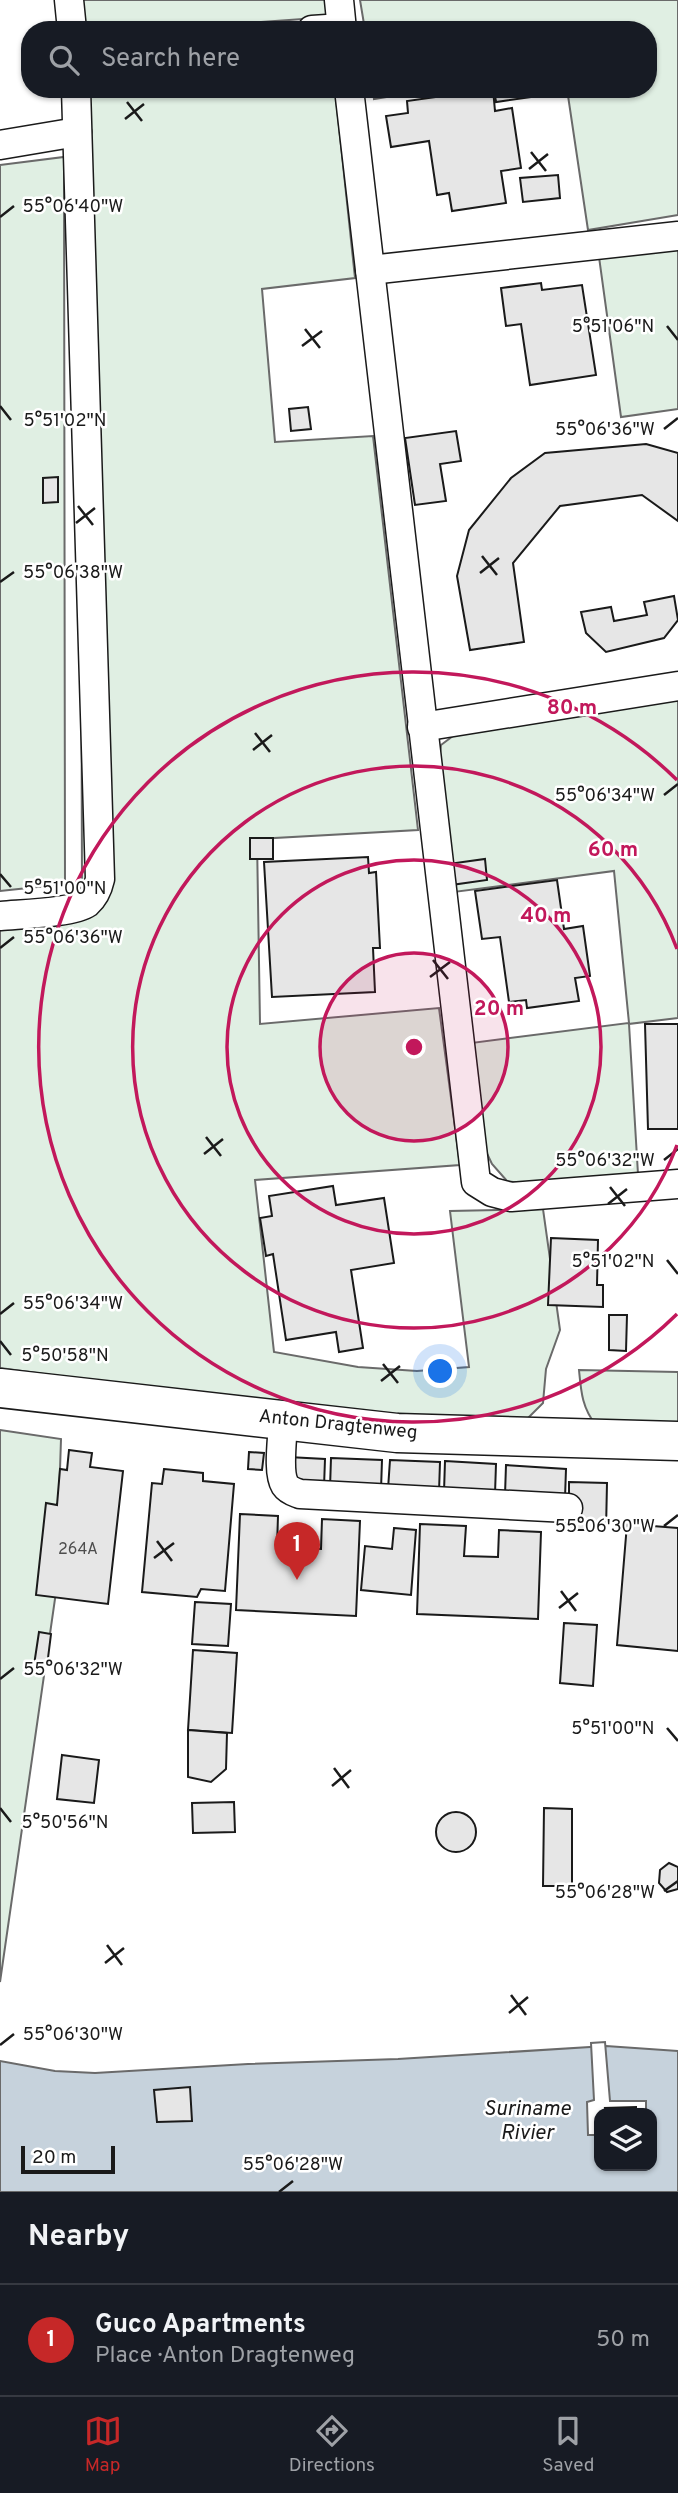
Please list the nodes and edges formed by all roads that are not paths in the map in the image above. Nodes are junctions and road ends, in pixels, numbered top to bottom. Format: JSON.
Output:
{"nodes":[{"id":1,"x":69,"y":0,"type":"edge"},
{"id":2,"x":71,"y":21,"type":"edge"},
{"id":3,"x":76,"y":98,"type":"edge"},
{"id":4,"x":350,"y":98,"type":"edge"},
{"id":5,"x":77,"y":132,"type":"junction"},
{"id":6,"x":0,"y":145,"type":"edge"},
{"id":7,"x":678,"y":236,"type":"edge"},
{"id":8,"x":370,"y":270,"type":"junction"},
{"id":9,"x":678,"y":686,"type":"edge"},
{"id":10,"x":422,"y":727,"type":"junction"},
{"id":11,"x":0,"y":916,"type":"edge"},
{"id":12,"x":678,"y":1184,"type":"edge"},
{"id":13,"x":0,"y":1388,"type":"edge"},
{"id":14,"x":283,"y":1420,"type":"junction"},
{"id":15,"x":678,"y":1441,"type":"edge"},
{"id":16,"x":568,"y":1508,"type":"dead end"}],
"edges":[{"from":1,"to":2,"type":"street"},
{"from":3,"to":5,"type":"street"},
{"from":4,"to":8,"type":"street"},
{"from":5,"to":6,"type":"street"},
{"from":5,"to":11,"type":"street"},
{"from":7,"to":8,"type":"street"},
{"from":8,"to":10,"type":"street"},
{"from":9,"to":10,"type":"street"},
{"from":10,"to":12,"type":"street"},
{"from":13,"to":14,"type":"main road","name":"Anton Dragtenweg"},
{"from":14,"to":15,"type":"main road","name":"Anton Dragtenweg"},
{"from":14,"to":16,"type":"street"}]}
